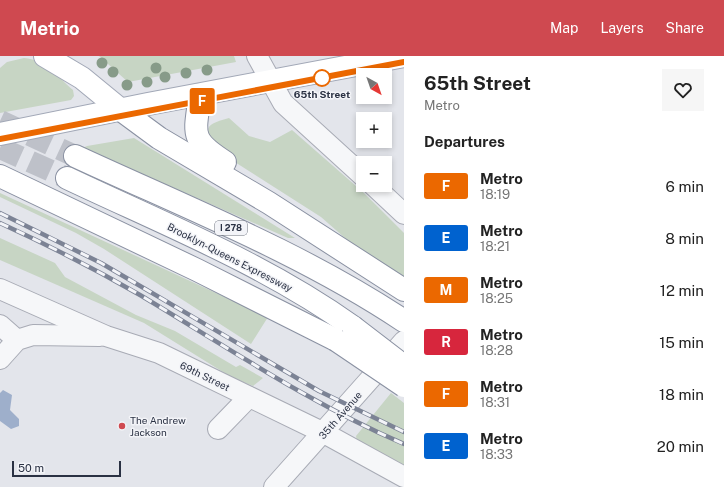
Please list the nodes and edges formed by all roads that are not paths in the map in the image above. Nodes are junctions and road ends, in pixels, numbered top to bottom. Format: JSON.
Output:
{"nodes":[{"id":1,"x":45,"y":56,"type":"edge"},
{"id":2,"x":66,"y":56,"type":"edge"},
{"id":3,"x":257,"y":56,"type":"edge"},
{"id":4,"x":404,"y":56,"type":"edge"},
{"id":5,"x":82,"y":78,"type":"junction"},
{"id":6,"x":270,"y":81,"type":"junction"},
{"id":7,"x":200,"y":95,"type":"junction"},
{"id":8,"x":121,"y":110,"type":"junction"},
{"id":9,"x":0,"y":134,"type":"edge"},
{"id":10,"x":75,"y":156,"type":"tunnel mouth"},
{"id":11,"x":356,"y":170,"type":"edge"},
{"id":12,"x":0,"y":176,"type":"edge"},
{"id":13,"x":66,"y":178,"type":"tunnel mouth"},
{"id":14,"x":380,"y":192,"type":"edge"},
{"id":15,"x":269,"y":203,"type":"junction"},
{"id":16,"x":404,"y":214,"type":"edge"},
{"id":17,"x":0,"y":289,"type":"edge"},
{"id":18,"x":402,"y":289,"type":"edge"},
{"id":19,"x":404,"y":321,"type":"edge"},
{"id":20,"x":0,"y":325,"type":"edge"},
{"id":21,"x":106,"y":336,"type":"junction"},
{"id":22,"x":17,"y":340,"type":"junction"},
{"id":23,"x":404,"y":342,"type":"edge"},
{"id":24,"x":0,"y":358,"type":"edge"},
{"id":25,"x":404,"y":366,"type":"edge"},
{"id":26,"x":404,"y":386,"type":"edge"},
{"id":27,"x":249,"y":397,"type":"junction"},
{"id":28,"x":218,"y":429,"type":"dead end"},
{"id":29,"x":324,"y":433,"type":"junction"},
{"id":30,"x":404,"y":477,"type":"edge"},
{"id":31,"x":274,"y":487,"type":"edge"}],
"edges":[{"from":1,"to":5,"type":"main road"},
{"from":2,"to":5,"type":"street"},
{"from":3,"to":6,"type":"street"},
{"from":4,"to":6,"type":"main road"},
{"from":5,"to":8,"type":"main road"},
{"from":6,"to":7,"type":"main road"},
{"from":6,"to":11,"type":"street"},
{"from":7,"to":8,"type":"main road"},
{"from":7,"to":15,"type":"main road"},
{"from":8,"to":9,"type":"main road"},
{"from":8,"to":15,"type":"main road"},
{"from":10,"to":19,"type":"main road","number":"I 278"},
{"from":12,"to":26,"type":"main road","bridge":true},
{"from":13,"to":25,"type":"main road","name":"Brooklyn-Queens Expressway","number":"I 278","bridge":true},
{"from":14,"to":16,"type":"street"},
{"from":15,"to":18,"type":"main road"},
{"from":17,"to":21,"type":"street","name":"69th Street"},
{"from":20,"to":22,"type":"street"},
{"from":21,"to":22,"type":"street"},
{"from":21,"to":27,"type":"street","name":"69th Street"},
{"from":22,"to":24,"type":"street"},
{"from":23,"to":29,"type":"street","name":"35th Avenue"},
{"from":27,"to":28,"type":"street"},
{"from":27,"to":29,"type":"street","name":"69th Street"},
{"from":29,"to":30,"type":"street","name":"69th Street"},
{"from":29,"to":31,"type":"street","name":"35th Avenue"}]}
